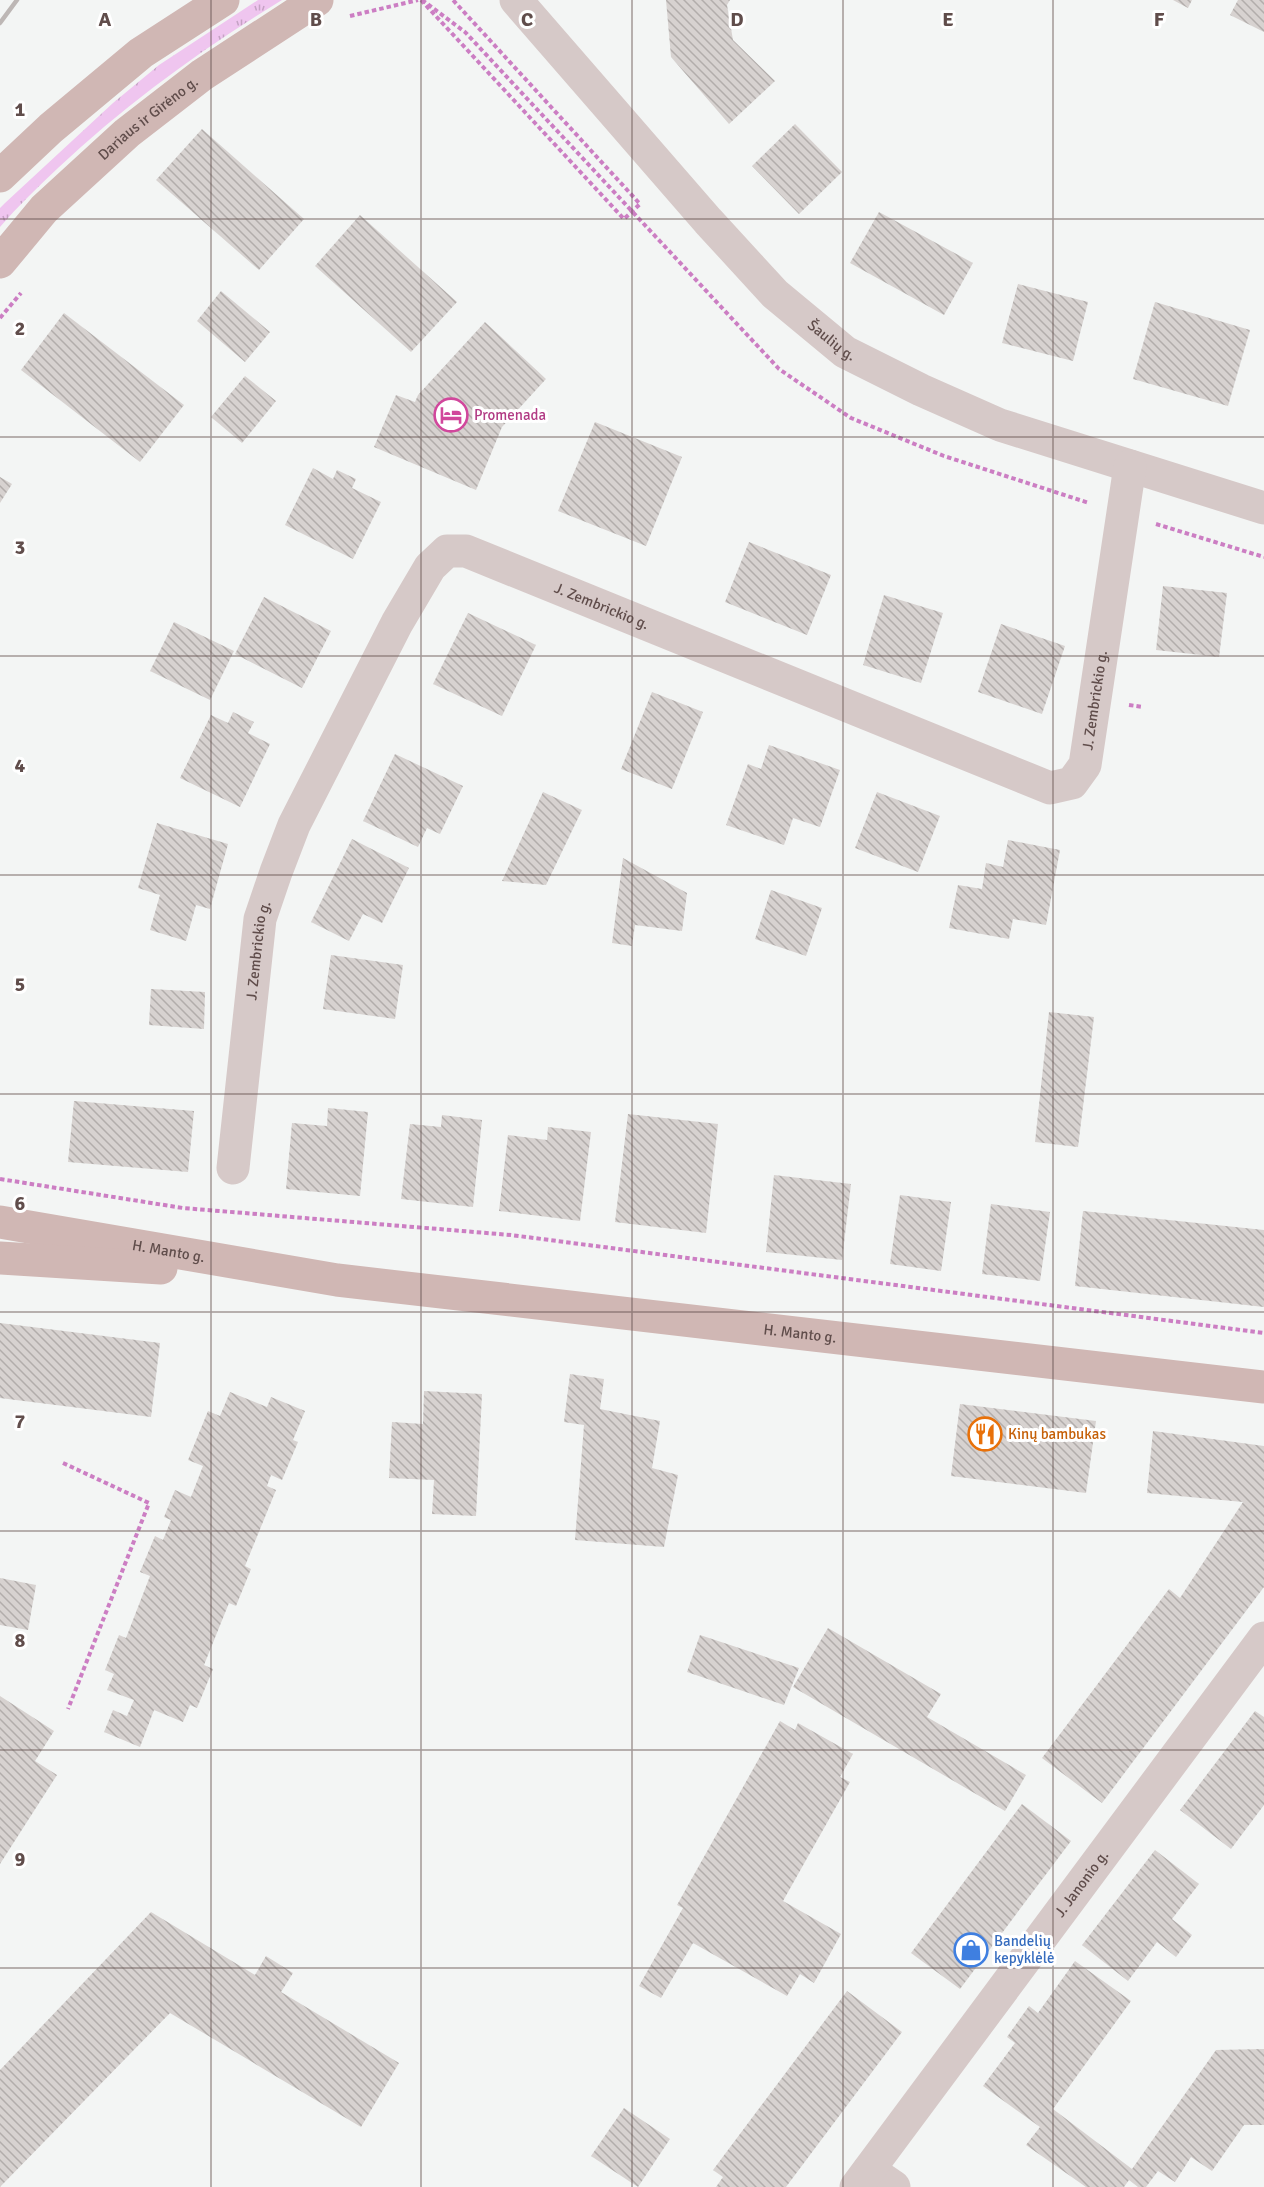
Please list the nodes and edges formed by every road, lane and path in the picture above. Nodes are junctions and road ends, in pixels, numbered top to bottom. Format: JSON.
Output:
{"nodes":[{"id":1,"x":223,"y":0,"type":"edge"},
{"id":2,"x":317,"y":0,"type":"edge"},
{"id":3,"x":420,"y":0,"type":"edge"},
{"id":4,"x":453,"y":0,"type":"edge"},
{"id":5,"x":516,"y":0,"type":"edge"},
{"id":6,"x":350,"y":16,"type":"dead end"},
{"id":7,"x":0,"y":176,"type":"edge"},
{"id":8,"x":0,"y":262,"type":"edge"},
{"id":9,"x":23,"y":292,"type":"dead end"},
{"id":10,"x":0,"y":318,"type":"edge"},
{"id":11,"x":1130,"y":466,"type":"junction"},
{"id":12,"x":1264,"y":508,"type":"edge"},
{"id":13,"x":233,"y":1168,"type":"dead end"},
{"id":14,"x":0,"y":1179,"type":"edge"},
{"id":15,"x":0,"y":1222,"type":"edge"},
{"id":16,"x":0,"y":1258,"type":"edge"},
{"id":17,"x":337,"y":1280,"type":"junction"},
{"id":18,"x":1264,"y":1333,"type":"edge"},
{"id":19,"x":1264,"y":1388,"type":"edge"},
{"id":20,"x":63,"y":1463,"type":"dead end"},
{"id":21,"x":1264,"y":1638,"type":"edge"},
{"id":22,"x":68,"y":1708,"type":"dead end"},
{"id":23,"x":873,"y":2181,"type":"edge"}],
"edges":[{"from":1,"to":7,"type":"main road"},
{"from":2,"to":8,"type":"main road","name":"Dariaus ir Girėno g."},
{"from":3,"to":4,"type":"path","bridge":true},
{"from":3,"to":6,"type":"path"},
{"from":5,"to":11,"type":"street","name":"Šaulių g."},
{"from":9,"to":10,"type":"path"},
{"from":11,"to":12,"type":"street","name":"Šaulių g."},
{"from":11,"to":13,"type":"street","name":"J. Zembrickio g."},
{"from":14,"to":18,"type":"path"},
{"from":15,"to":17,"type":"main road","name":"H. Manto g."},
{"from":16,"to":17,"type":"main road","name":"H. Manto g."},
{"from":17,"to":19,"type":"main road","name":"H. Manto g."},
{"from":20,"to":22,"type":"path"},
{"from":21,"to":23,"type":"street","name":"J. Janonio g."}]}
